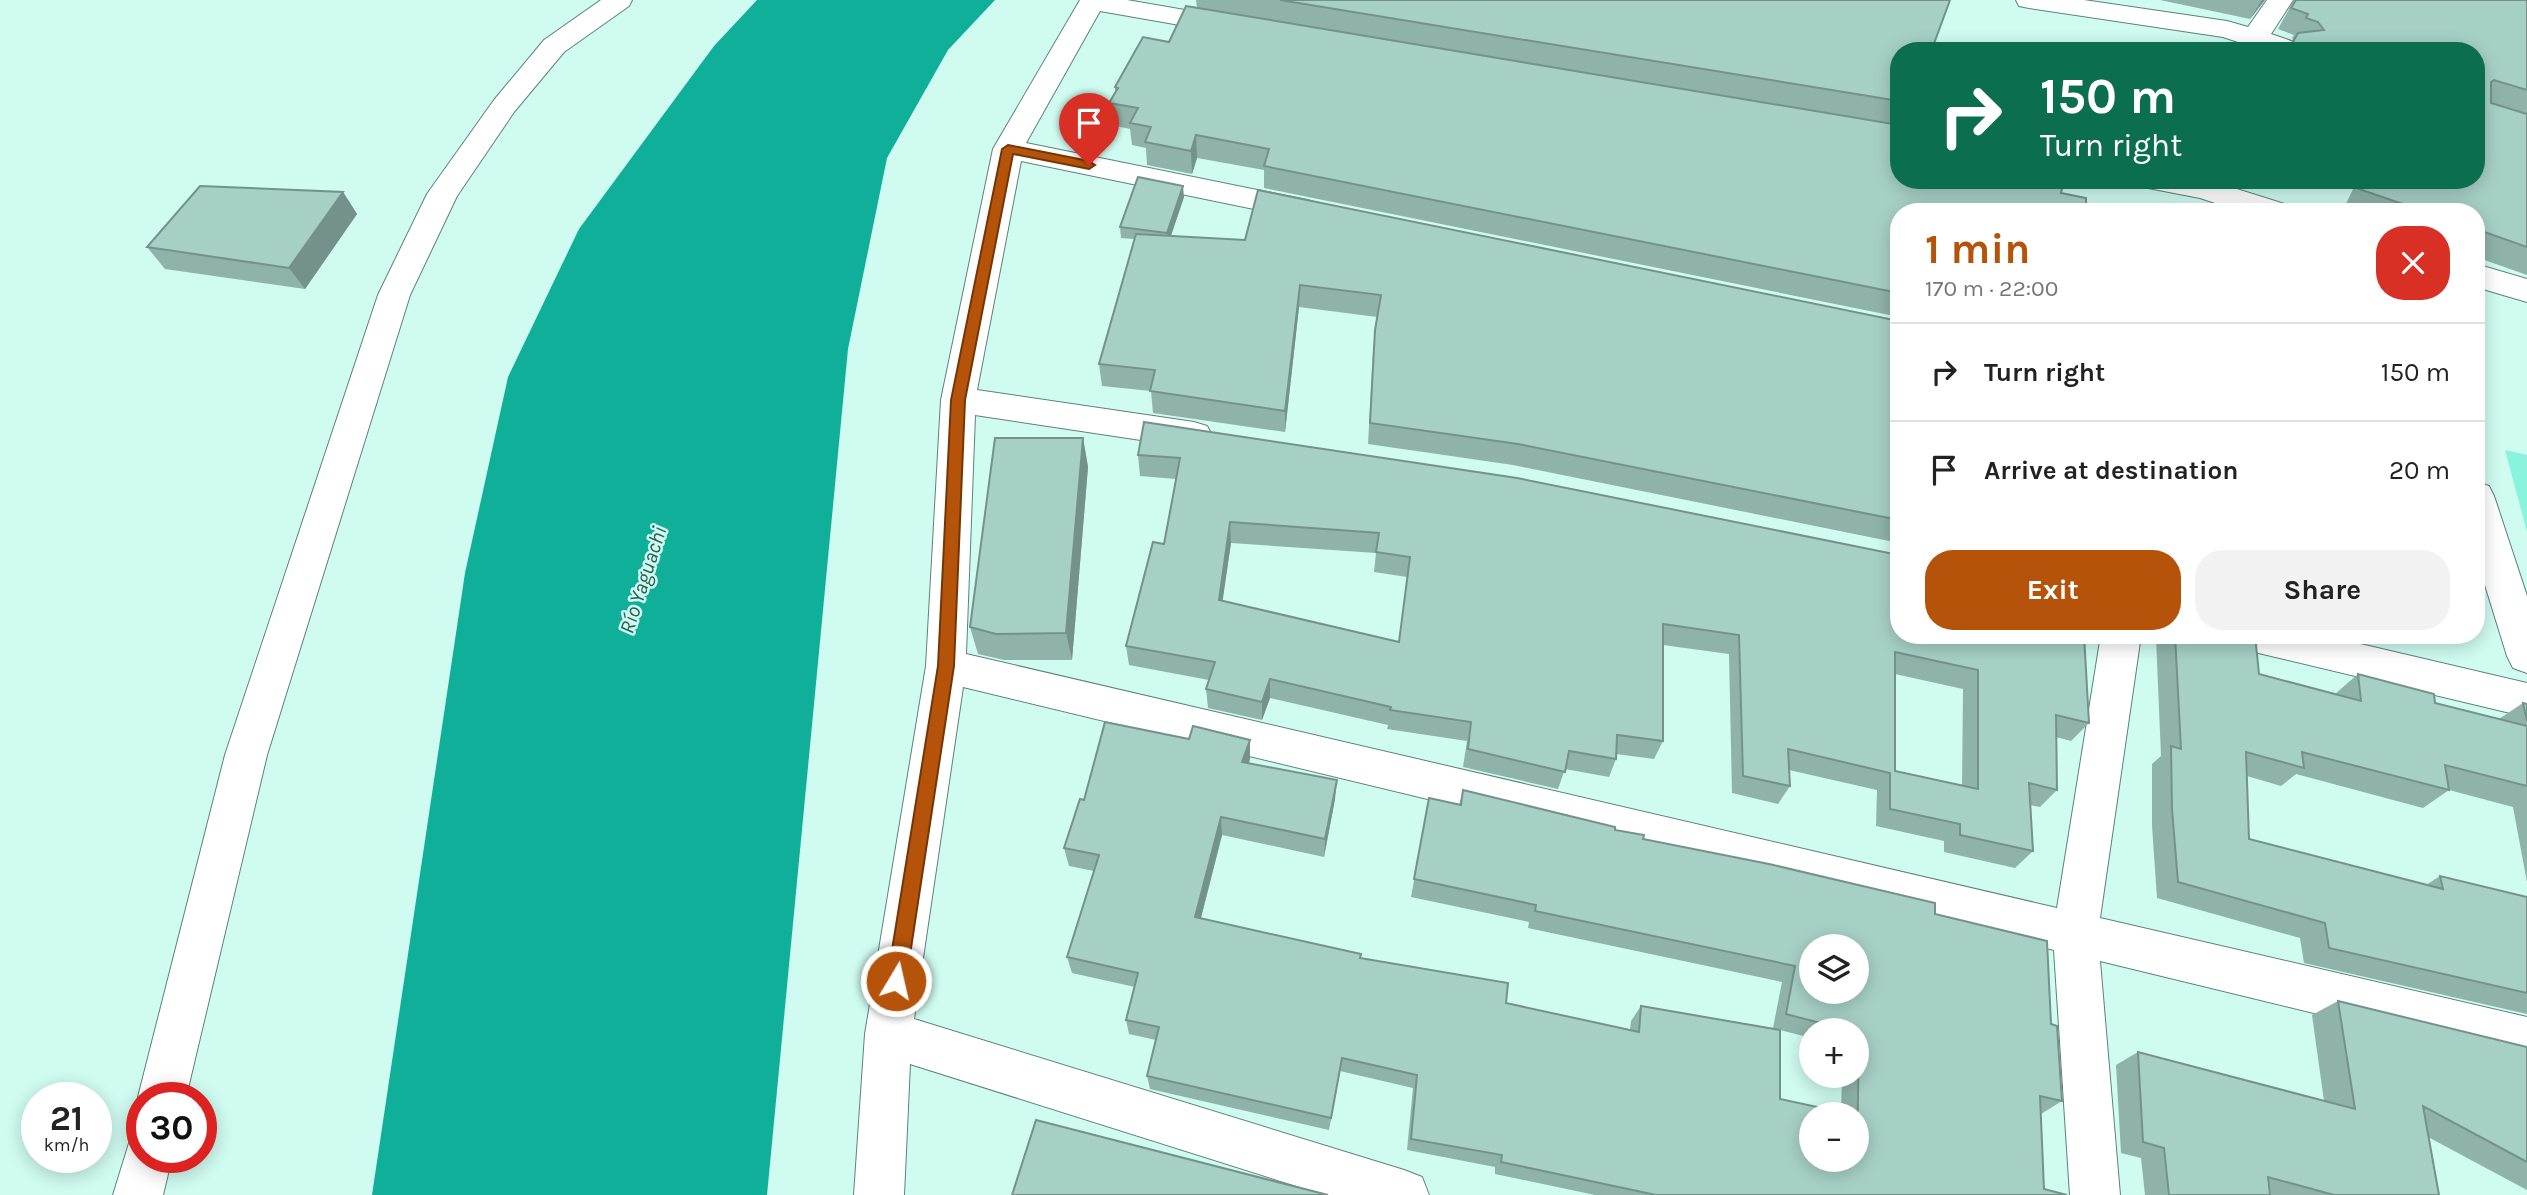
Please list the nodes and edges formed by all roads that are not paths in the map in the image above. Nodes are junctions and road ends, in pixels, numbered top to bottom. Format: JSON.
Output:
{"nodes":[{"id":1,"x":619,"y":0,"type":"edge"},
{"id":2,"x":2029,"y":0,"type":"edge"},
{"id":3,"x":2280,"y":0,"type":"edge"},
{"id":4,"x":1093,"y":1,"type":"edge"},
{"id":5,"x":1256,"y":30,"type":"edge"},
{"id":6,"x":2246,"y":42,"type":"edge"},
{"id":7,"x":2250,"y":42,"type":"edge"},
{"id":8,"x":1008,"y":149,"type":"junction"},
{"id":9,"x":2202,"y":193,"type":"edge"},
{"id":10,"x":2241,"y":203,"type":"edge"},
{"id":11,"x":1337,"y":216,"type":"edge"},
{"id":12,"x":2485,"y":278,"type":"edge"},
{"id":13,"x":2527,"y":291,"type":"edge"},
{"id":14,"x":958,"y":400,"type":"junction"},
{"id":15,"x":1229,"y":440,"type":"edge"},
{"id":16,"x":2485,"y":524,"type":"edge"},
{"id":17,"x":2120,"y":644,"type":"edge"},
{"id":18,"x":2288,"y":644,"type":"edge"},
{"id":19,"x":2527,"y":656,"type":"edge"},
{"id":20,"x":946,"y":666,"type":"junction"},
{"id":21,"x":2527,"y":700,"type":"edge"},
{"id":22,"x":2075,"y":934,"type":"junction"},
{"id":23,"x":888,"y":1034,"type":"junction"},
{"id":24,"x":2527,"y":1041,"type":"edge"},
{"id":25,"x":166,"y":1082,"type":"edge"},
{"id":26,"x":143,"y":1173,"type":"edge"},
{"id":27,"x":138,"y":1195,"type":"edge"},
{"id":28,"x":880,"y":1195,"type":"edge"},
{"id":29,"x":1404,"y":1195,"type":"edge"},
{"id":30,"x":2095,"y":1195,"type":"edge"}],
"edges":[{"from":1,"to":25,"type":"street"},
{"from":2,"to":6,"type":"street"},
{"from":3,"to":7,"type":"street"},
{"from":4,"to":5,"type":"street"},
{"from":4,"to":8,"type":"street"},
{"from":8,"to":11,"type":"street"},
{"from":8,"to":14,"type":"street"},
{"from":9,"to":10,"type":"street"},
{"from":12,"to":13,"type":"street"},
{"from":14,"to":15,"type":"street"},
{"from":14,"to":20,"type":"street"},
{"from":16,"to":19,"type":"street"},
{"from":17,"to":22,"type":"street"},
{"from":18,"to":21,"type":"street"},
{"from":20,"to":22,"type":"street"},
{"from":20,"to":23,"type":"street"},
{"from":22,"to":24,"type":"street"},
{"from":22,"to":30,"type":"street"},
{"from":23,"to":28,"type":"street"},
{"from":23,"to":29,"type":"street"},
{"from":26,"to":27,"type":"street"}]}
